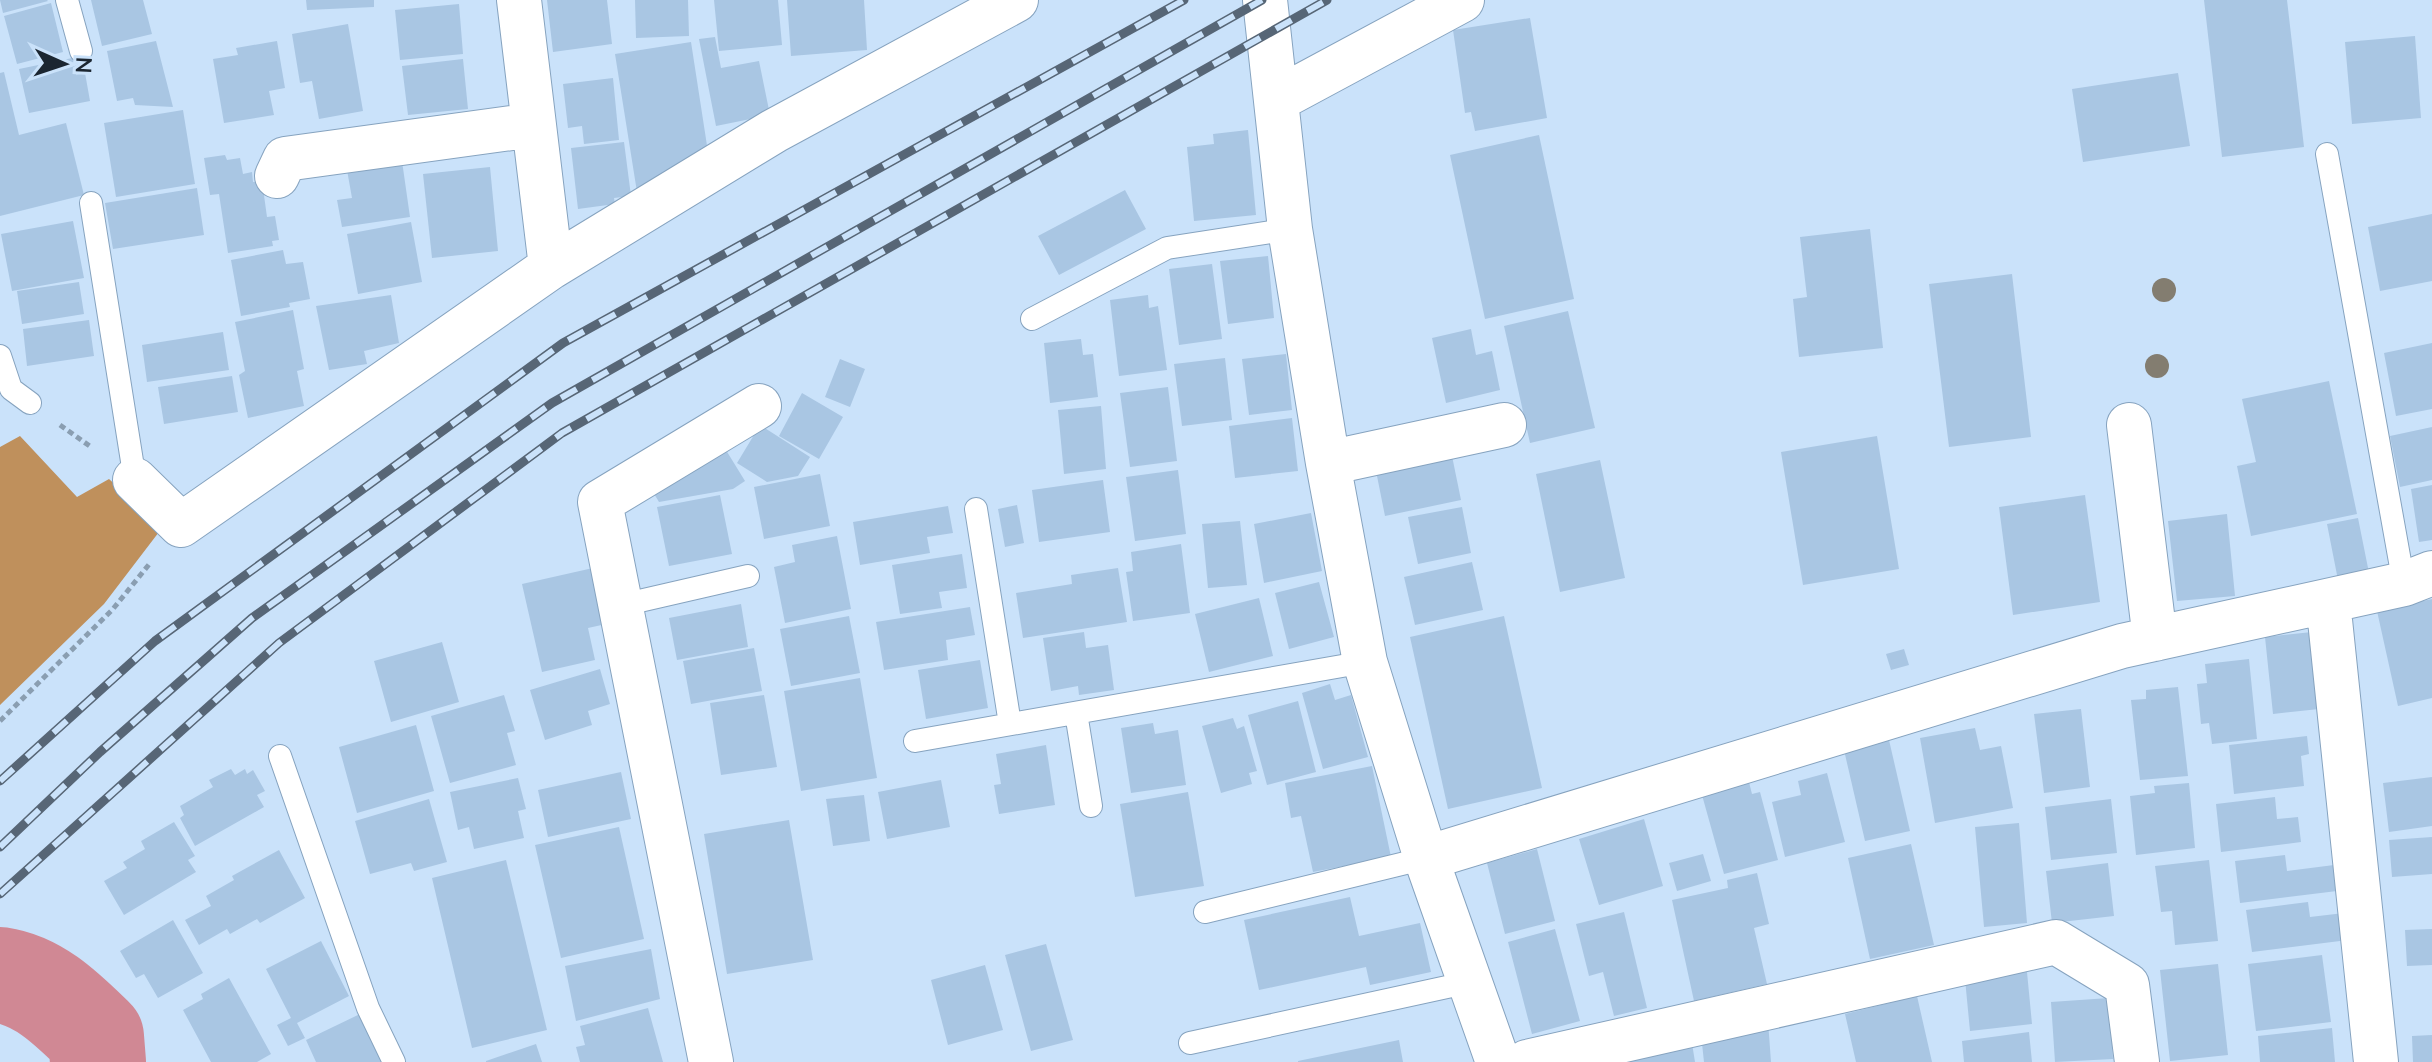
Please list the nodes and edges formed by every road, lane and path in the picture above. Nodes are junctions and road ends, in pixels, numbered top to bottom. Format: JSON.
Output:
{"nodes":[{"id":1,"x":67,"y":0,"type":"edge"},
{"id":2,"x":519,"y":0,"type":"edge"},
{"id":3,"x":1016,"y":0,"type":"edge"},
{"id":4,"x":1265,"y":0,"type":"edge"},
{"id":5,"x":1462,"y":0,"type":"edge"},
{"id":6,"x":81,"y":51,"type":"dead end"},
{"id":7,"x":1276,"y":100,"type":"junction"},
{"id":8,"x":533,"y":125,"type":"junction"},
{"id":9,"x":2327,"y":154,"type":"dead end"},
{"id":10,"x":277,"y":176,"type":"dead end"},
{"id":11,"x":91,"y":203,"type":"dead end"},
{"id":12,"x":1290,"y":229,"type":"junction"},
{"id":13,"x":551,"y":267,"type":"junction"},
{"id":14,"x":1032,"y":319,"type":"dead end"},
{"id":15,"x":0,"y":356,"type":"edge"},
{"id":16,"x":30,"y":403,"type":"joint"},
{"id":17,"x":759,"y":406,"type":"dead end"},
{"id":18,"x":1504,"y":425,"type":"dead end"},
{"id":19,"x":2129,"y":425,"type":"dead end"},
{"id":20,"x":1328,"y":463,"type":"junction"},
{"id":21,"x":135,"y":480,"type":"junction"},
{"id":22,"x":976,"y":509,"type":"dead end"},
{"id":23,"x":181,"y":525,"type":"junction"},
{"id":24,"x":748,"y":576,"type":"dead end"},
{"id":25,"x":2418,"y":578,"type":"edge"},
{"id":26,"x":2328,"y":601,"type":"junction"},
{"id":27,"x":622,"y":605,"type":"junction"},
{"id":28,"x":2155,"y":639,"type":"junction"},
{"id":29,"x":1365,"y":662,"type":"junction"},
{"id":30,"x":1076,"y":713,"type":"junction"},
{"id":31,"x":0,"y":721,"type":"edge"},
{"id":32,"x":1010,"y":724,"type":"junction"},
{"id":33,"x":915,"y":741,"type":"dead end"},
{"id":34,"x":280,"y":756,"type":"dead end"},
{"id":35,"x":1091,"y":806,"type":"dead end"},
{"id":36,"x":1426,"y":858,"type":"junction"},
{"id":37,"x":1205,"y":912,"type":"dead end"},
{"id":38,"x":1470,"y":982,"type":"junction"},
{"id":39,"x":1190,"y":1043,"type":"dead end"},
{"id":40,"x":394,"y":1062,"type":"edge"},
{"id":41,"x":711,"y":1062,"type":"edge"},
{"id":42,"x":1498,"y":1062,"type":"edge"},
{"id":43,"x":1527,"y":1062,"type":"edge"},
{"id":44,"x":2137,"y":1062,"type":"edge"},
{"id":45,"x":2376,"y":1062,"type":"edge"}],
"edges":[{"from":1,"to":6,"type":"lane"},
{"from":2,"to":8,"type":"street"},
{"from":3,"to":13,"type":"street"},
{"from":4,"to":7,"type":"street"},
{"from":5,"to":7,"type":"street"},
{"from":7,"to":12,"type":"street"},
{"from":8,"to":10,"type":"street"},
{"from":8,"to":13,"type":"street"},
{"from":9,"to":25,"type":"lane"},
{"from":11,"to":21,"type":"lane"},
{"from":12,"to":14,"type":"lane"},
{"from":12,"to":20,"type":"street"},
{"from":13,"to":23,"type":"street"},
{"from":15,"to":16,"type":"lane"},
{"from":16,"to":21,"type":"path"},
{"from":17,"to":27,"type":"street"},
{"from":18,"to":20,"type":"street"},
{"from":19,"to":28,"type":"street"},
{"from":20,"to":29,"type":"street"},
{"from":21,"to":23,"type":"street"},
{"from":22,"to":32,"type":"lane"},
{"from":23,"to":31,"type":"path"},
{"from":24,"to":27,"type":"lane"},
{"from":25,"to":26,"type":"street"},
{"from":26,"to":28,"type":"street"},
{"from":26,"to":45,"type":"street"},
{"from":27,"to":41,"type":"street"},
{"from":28,"to":36,"type":"street"},
{"from":29,"to":30,"type":"lane"},
{"from":29,"to":36,"type":"street"},
{"from":30,"to":32,"type":"lane"},
{"from":30,"to":35,"type":"lane"},
{"from":32,"to":33,"type":"lane"},
{"from":34,"to":40,"type":"lane"},
{"from":36,"to":37,"type":"lane"},
{"from":36,"to":38,"type":"street"},
{"from":38,"to":39,"type":"lane"},
{"from":38,"to":42,"type":"street"},
{"from":43,"to":44,"type":"street"}]}
